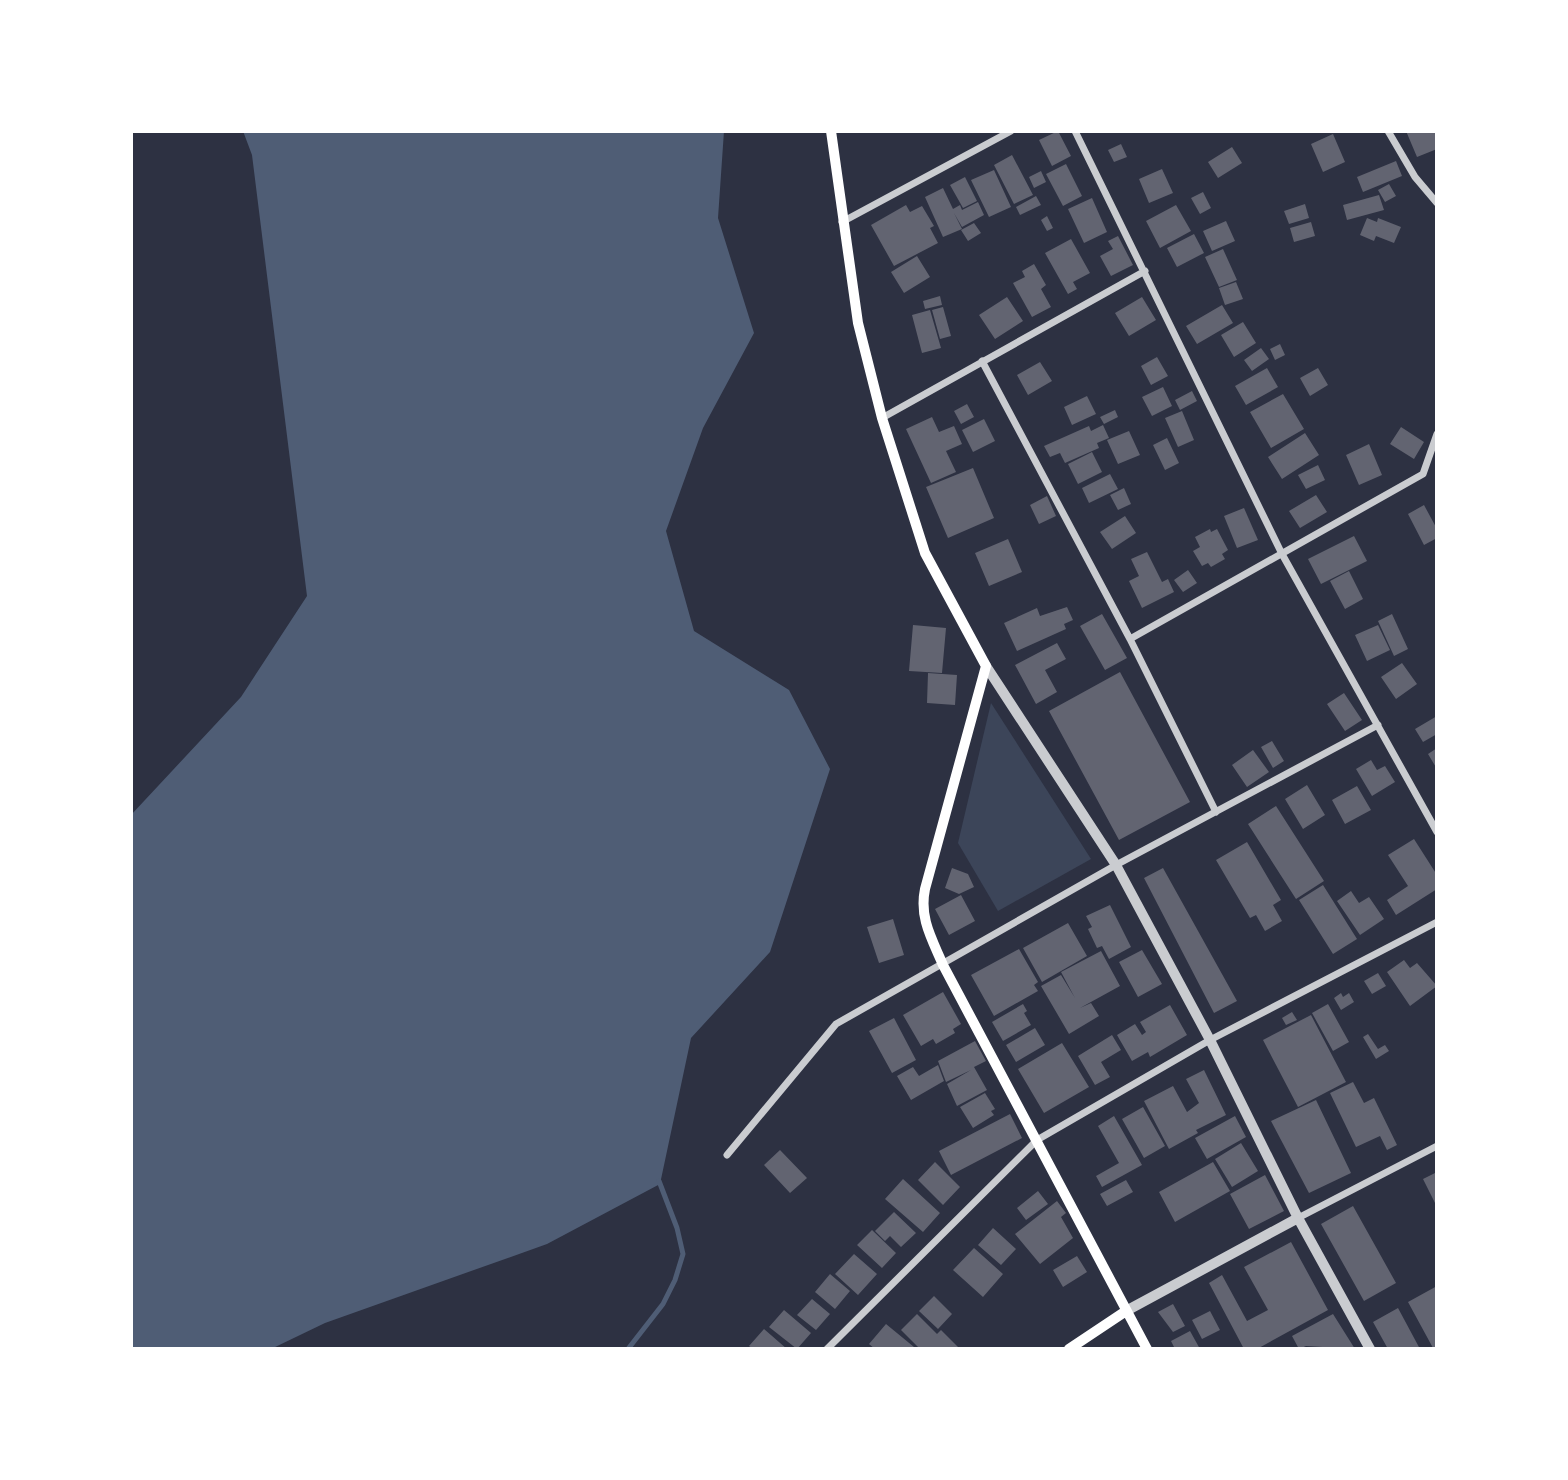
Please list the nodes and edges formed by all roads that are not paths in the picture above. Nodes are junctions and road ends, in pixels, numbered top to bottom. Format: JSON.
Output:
{"nodes":[{"id":1,"x":831,"y":131,"type":"edge"},
{"id":2,"x":1011,"y":131,"type":"edge"},
{"id":3,"x":1075,"y":131,"type":"edge"},
{"id":4,"x":1388,"y":131,"type":"edge"},
{"id":5,"x":1437,"y":203,"type":"edge"},
{"id":6,"x":841,"y":223,"type":"junction"},
{"id":7,"x":1146,"y":271,"type":"junction"},
{"id":8,"x":982,"y":360,"type":"junction"},
{"id":9,"x":882,"y":418,"type":"junction"},
{"id":10,"x":1437,"y":434,"type":"edge"},
{"id":11,"x":1282,"y":554,"type":"junction"},
{"id":12,"x":1129,"y":639,"type":"junction"},
{"id":13,"x":986,"y":666,"type":"junction"},
{"id":14,"x":1378,"y":724,"type":"junction"},
{"id":15,"x":1216,"y":812,"type":"junction"},
{"id":16,"x":1437,"y":832,"type":"edge"},
{"id":17,"x":1116,"y":865,"type":"junction"},
{"id":18,"x":1437,"y":922,"type":"edge"},
{"id":19,"x":943,"y":965,"type":"junction"},
{"id":20,"x":1210,"y":1040,"type":"junction"},
{"id":21,"x":1037,"y":1140,"type":"junction"},
{"id":22,"x":1437,"y":1146,"type":"edge"},
{"id":23,"x":727,"y":1154,"type":"dead end"},
{"id":24,"x":1298,"y":1218,"type":"junction"},
{"id":25,"x":1126,"y":1311,"type":"junction"},
{"id":26,"x":827,"y":1349,"type":"edge"},
{"id":27,"x":1069,"y":1349,"type":"edge"},
{"id":28,"x":1147,"y":1349,"type":"edge"},
{"id":29,"x":1370,"y":1349,"type":"edge"}],
"edges":[{"from":1,"to":6,"type":"main road"},
{"from":2,"to":6,"type":"street"},
{"from":3,"to":7,"type":"street"},
{"from":4,"to":5,"type":"street"},
{"from":6,"to":9,"type":"main road"},
{"from":7,"to":8,"type":"street"},
{"from":7,"to":11,"type":"street"},
{"from":8,"to":9,"type":"street"},
{"from":8,"to":12,"type":"street"},
{"from":9,"to":13,"type":"main road"},
{"from":10,"to":11,"type":"street"},
{"from":11,"to":12,"type":"street"},
{"from":11,"to":14,"type":"street"},
{"from":12,"to":15,"type":"street"},
{"from":13,"to":17,"type":"street"},
{"from":13,"to":19,"type":"main road"},
{"from":14,"to":15,"type":"street"},
{"from":14,"to":16,"type":"street"},
{"from":15,"to":17,"type":"street"},
{"from":17,"to":19,"type":"street"},
{"from":17,"to":20,"type":"street"},
{"from":18,"to":20,"type":"street"},
{"from":19,"to":21,"type":"main road"},
{"from":19,"to":23,"type":"street"},
{"from":20,"to":21,"type":"street"},
{"from":20,"to":24,"type":"street"},
{"from":21,"to":25,"type":"main road"},
{"from":21,"to":26,"type":"street"},
{"from":22,"to":24,"type":"street"},
{"from":24,"to":25,"type":"street"},
{"from":24,"to":29,"type":"street"},
{"from":25,"to":27,"type":"main road"},
{"from":25,"to":28,"type":"main road"}]}
